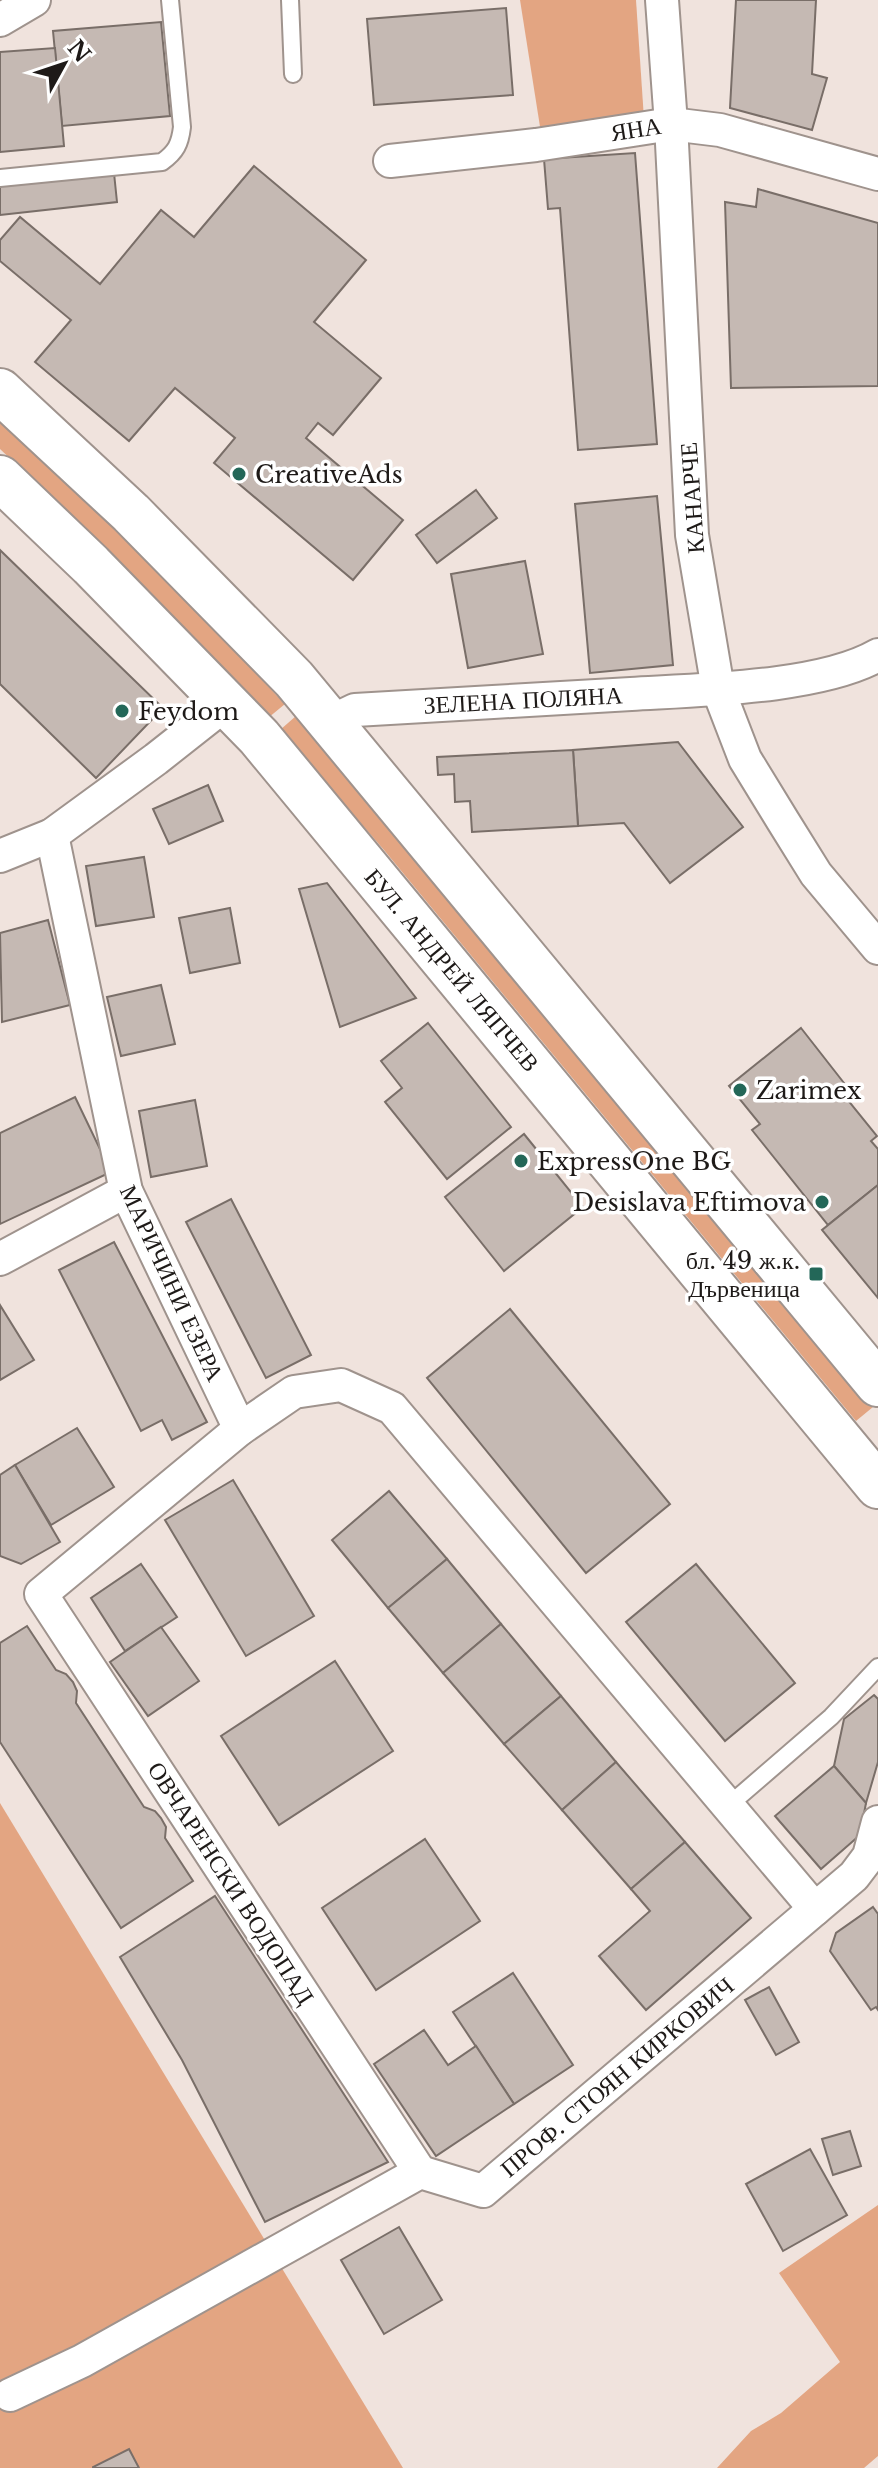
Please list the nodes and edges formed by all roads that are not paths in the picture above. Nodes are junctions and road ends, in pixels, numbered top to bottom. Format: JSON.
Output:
{"nodes":[{"id":1,"x":34,"y":0,"type":"edge"},
{"id":2,"x":170,"y":0,"type":"edge"},
{"id":3,"x":290,"y":0,"type":"edge"},
{"id":4,"x":662,"y":0,"type":"edge"},
{"id":5,"x":0,"y":20,"type":"edge"},
{"id":6,"x":293,"y":74,"type":"dead end"},
{"id":7,"x":671,"y":124,"type":"junction"},
{"id":8,"x":390,"y":161,"type":"dead end"},
{"id":9,"x":878,"y":174,"type":"edge"},
{"id":10,"x":0,"y":178,"type":"edge"},
{"id":11,"x":0,"y":391,"type":"edge"},
{"id":12,"x":0,"y":478,"type":"edge"},
{"id":13,"x":878,"y":655,"type":"edge"},
{"id":14,"x":718,"y":689,"type":"junction"},
{"id":15,"x":227,"y":703,"type":"junction"},
{"id":16,"x":330,"y":722,"type":"junction"},
{"id":17,"x":52,"y":835,"type":"junction"},
{"id":18,"x":0,"y":856,"type":"edge"},
{"id":19,"x":878,"y":948,"type":"edge"},
{"id":20,"x":126,"y":1191,"type":"junction"},
{"id":21,"x":0,"y":1259,"type":"edge"},
{"id":22,"x":878,"y":1384,"type":"edge"},
{"id":23,"x":240,"y":1429,"type":"junction"},
{"id":24,"x":878,"y":1486,"type":"edge"},
{"id":25,"x":878,"y":1667,"type":"edge"},
{"id":26,"x":728,"y":1806,"type":"junction"},
{"id":27,"x":878,"y":1822,"type":"edge"},
{"id":28,"x":815,"y":1909,"type":"junction"},
{"id":29,"x":420,"y":2172,"type":"junction"},
{"id":30,"x":10,"y":2395,"type":"dead end"}],
"edges":[{"from":1,"to":5,"type":"street"},
{"from":2,"to":10,"type":"lane"},
{"from":3,"to":6,"type":"lane"},
{"from":4,"to":7,"type":"street","name":"КАНАРЧЕ"},
{"from":7,"to":8,"type":"street","name":"ЯНА"},
{"from":7,"to":9,"type":"street","name":"ЯНА"},
{"from":7,"to":14,"type":"street","name":"КАНАРЧЕ"},
{"from":11,"to":16,"type":"main road"},
{"from":12,"to":15,"type":"main road","name":"БУЛ. АНДРЕЙ ЛЯПЧЕВ"},
{"from":13,"to":14,"type":"street","name":"ЗЕЛЕНА ПОЛЯНА"},
{"from":14,"to":16,"type":"street","name":"ЗЕЛЕНА ПОЛЯНА"},
{"from":14,"to":19,"type":"street","name":"КАНАРЧЕ"},
{"from":15,"to":17,"type":"street"},
{"from":15,"to":24,"type":"main road","name":"БУЛ. АНДРЕЙ ЛЯПЧЕВ"},
{"from":16,"to":22,"type":"main road"},
{"from":17,"to":18,"type":"street"},
{"from":17,"to":20,"type":"street","name":"МАРИЧИНИ ЕЗЕРА"},
{"from":20,"to":21,"type":"street"},
{"from":20,"to":23,"type":"street","name":"МАРИЧИНИ ЕЗЕРА"},
{"from":23,"to":26,"type":"street"},
{"from":23,"to":29,"type":"street","name":"ОВЧАРЕНСКИ ВОДОПАД"},
{"from":25,"to":26,"type":"lane"},
{"from":26,"to":28,"type":"street"},
{"from":27,"to":28,"type":"street","name":"ПРОФ. СТОЯН КИРКОВИЧ"},
{"from":28,"to":29,"type":"street","name":"ПРОФ. СТОЯН КИРКОВИЧ"},
{"from":29,"to":30,"type":"street"}]}
